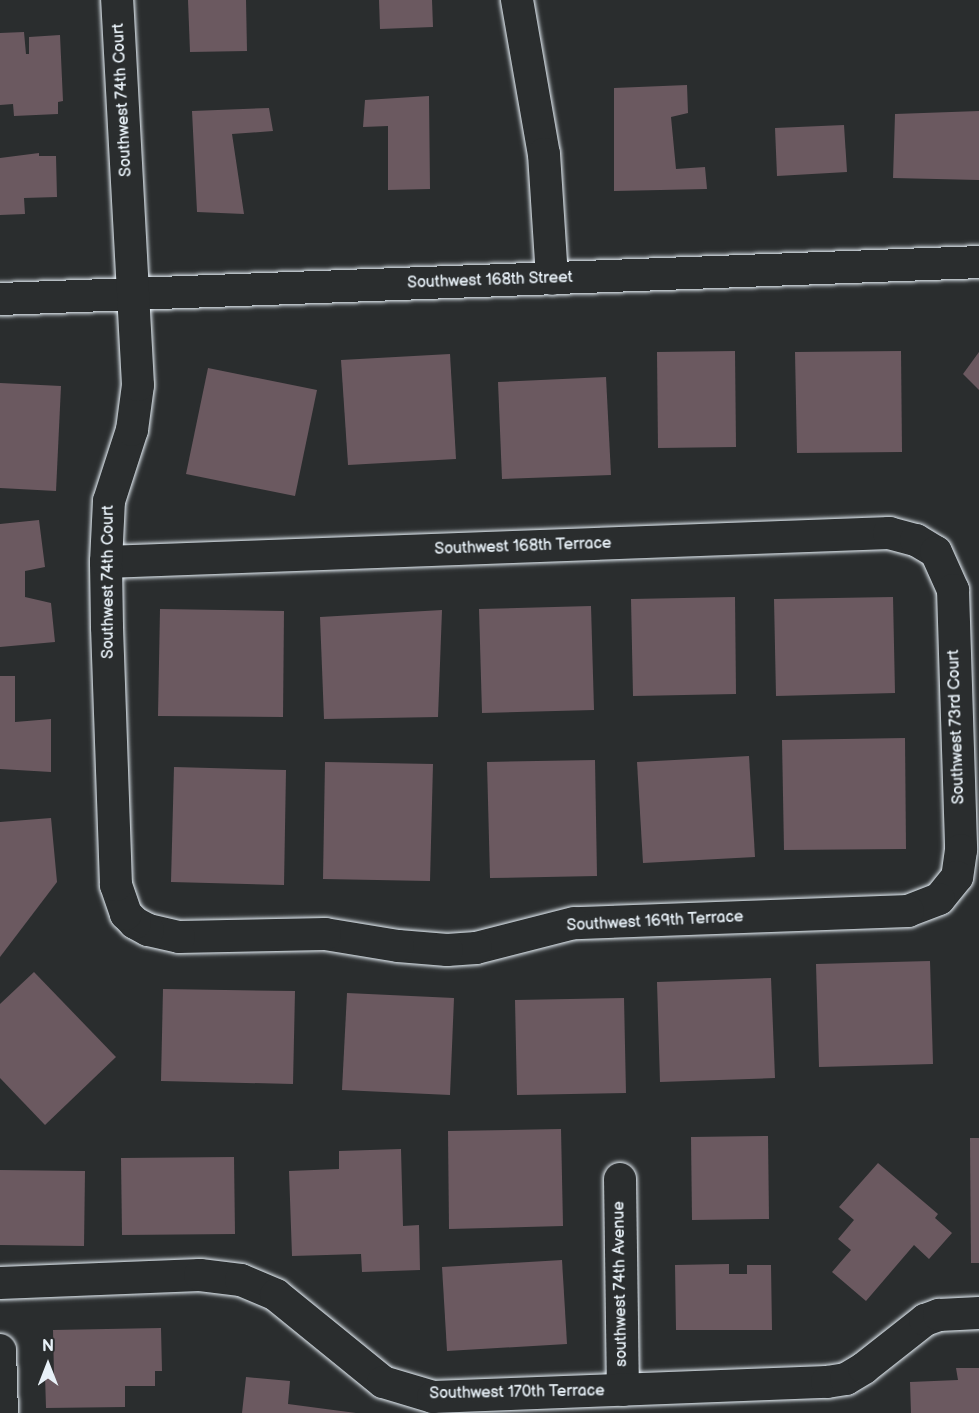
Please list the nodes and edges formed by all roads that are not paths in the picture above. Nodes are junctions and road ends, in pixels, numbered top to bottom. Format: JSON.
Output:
{"nodes":[{"id":1,"x":117,"y":0,"type":"edge"},
{"id":2,"x":517,"y":0,"type":"edge"},
{"id":3,"x":979,"y":262,"type":"edge"},
{"id":4,"x":552,"y":279,"type":"junction"},
{"id":5,"x":135,"y":294,"type":"junction"},
{"id":6,"x":0,"y":299,"type":"edge"},
{"id":7,"x":936,"y":552,"type":"joint"},
{"id":8,"x":106,"y":562,"type":"junction"},
{"id":9,"x":968,"y":708,"type":"edge"},
{"id":10,"x":939,"y":899,"type":"joint"},
{"id":11,"x":126,"y":914,"type":"joint"},
{"id":12,"x":620,"y":1179,"type":"dead end"},
{"id":13,"x":0,"y":1283,"type":"edge"},
{"id":14,"x":979,"y":1313,"type":"edge"},
{"id":15,"x":0,"y":1350,"type":"edge"},
{"id":16,"x":623,"y":1390,"type":"junction"},
{"id":17,"x":3,"y":1413,"type":"edge"}],
"edges":[{"from":1,"to":5,"type":"street","name":"Southwest 74th Court"},
{"from":2,"to":4,"type":"street"},
{"from":3,"to":4,"type":"street","name":"Southwest 168th Street"},
{"from":4,"to":5,"type":"street","name":"Southwest 168th Street"},
{"from":5,"to":6,"type":"street","name":"Southwest 168th Street"},
{"from":5,"to":8,"type":"street","name":"Southwest 74th Court"},
{"from":7,"to":8,"type":"street","name":"Southwest 168th Terrace"},
{"from":7,"to":9,"type":"street","name":"Southwest 73rd Court"},
{"from":8,"to":11,"type":"street","name":"Southwest 74th Court"},
{"from":9,"to":10,"type":"street","name":"Southwest 73rd Court"},
{"from":10,"to":11,"type":"street","name":"Southwest 169th Terrace"},
{"from":12,"to":16,"type":"street","name":"southwest 74th Avenue"},
{"from":13,"to":16,"type":"street","name":"Southwest 170th Terrace"},
{"from":14,"to":16,"type":"street","name":"Southwest 170th Terrace"},
{"from":15,"to":17,"type":"street"}]}
